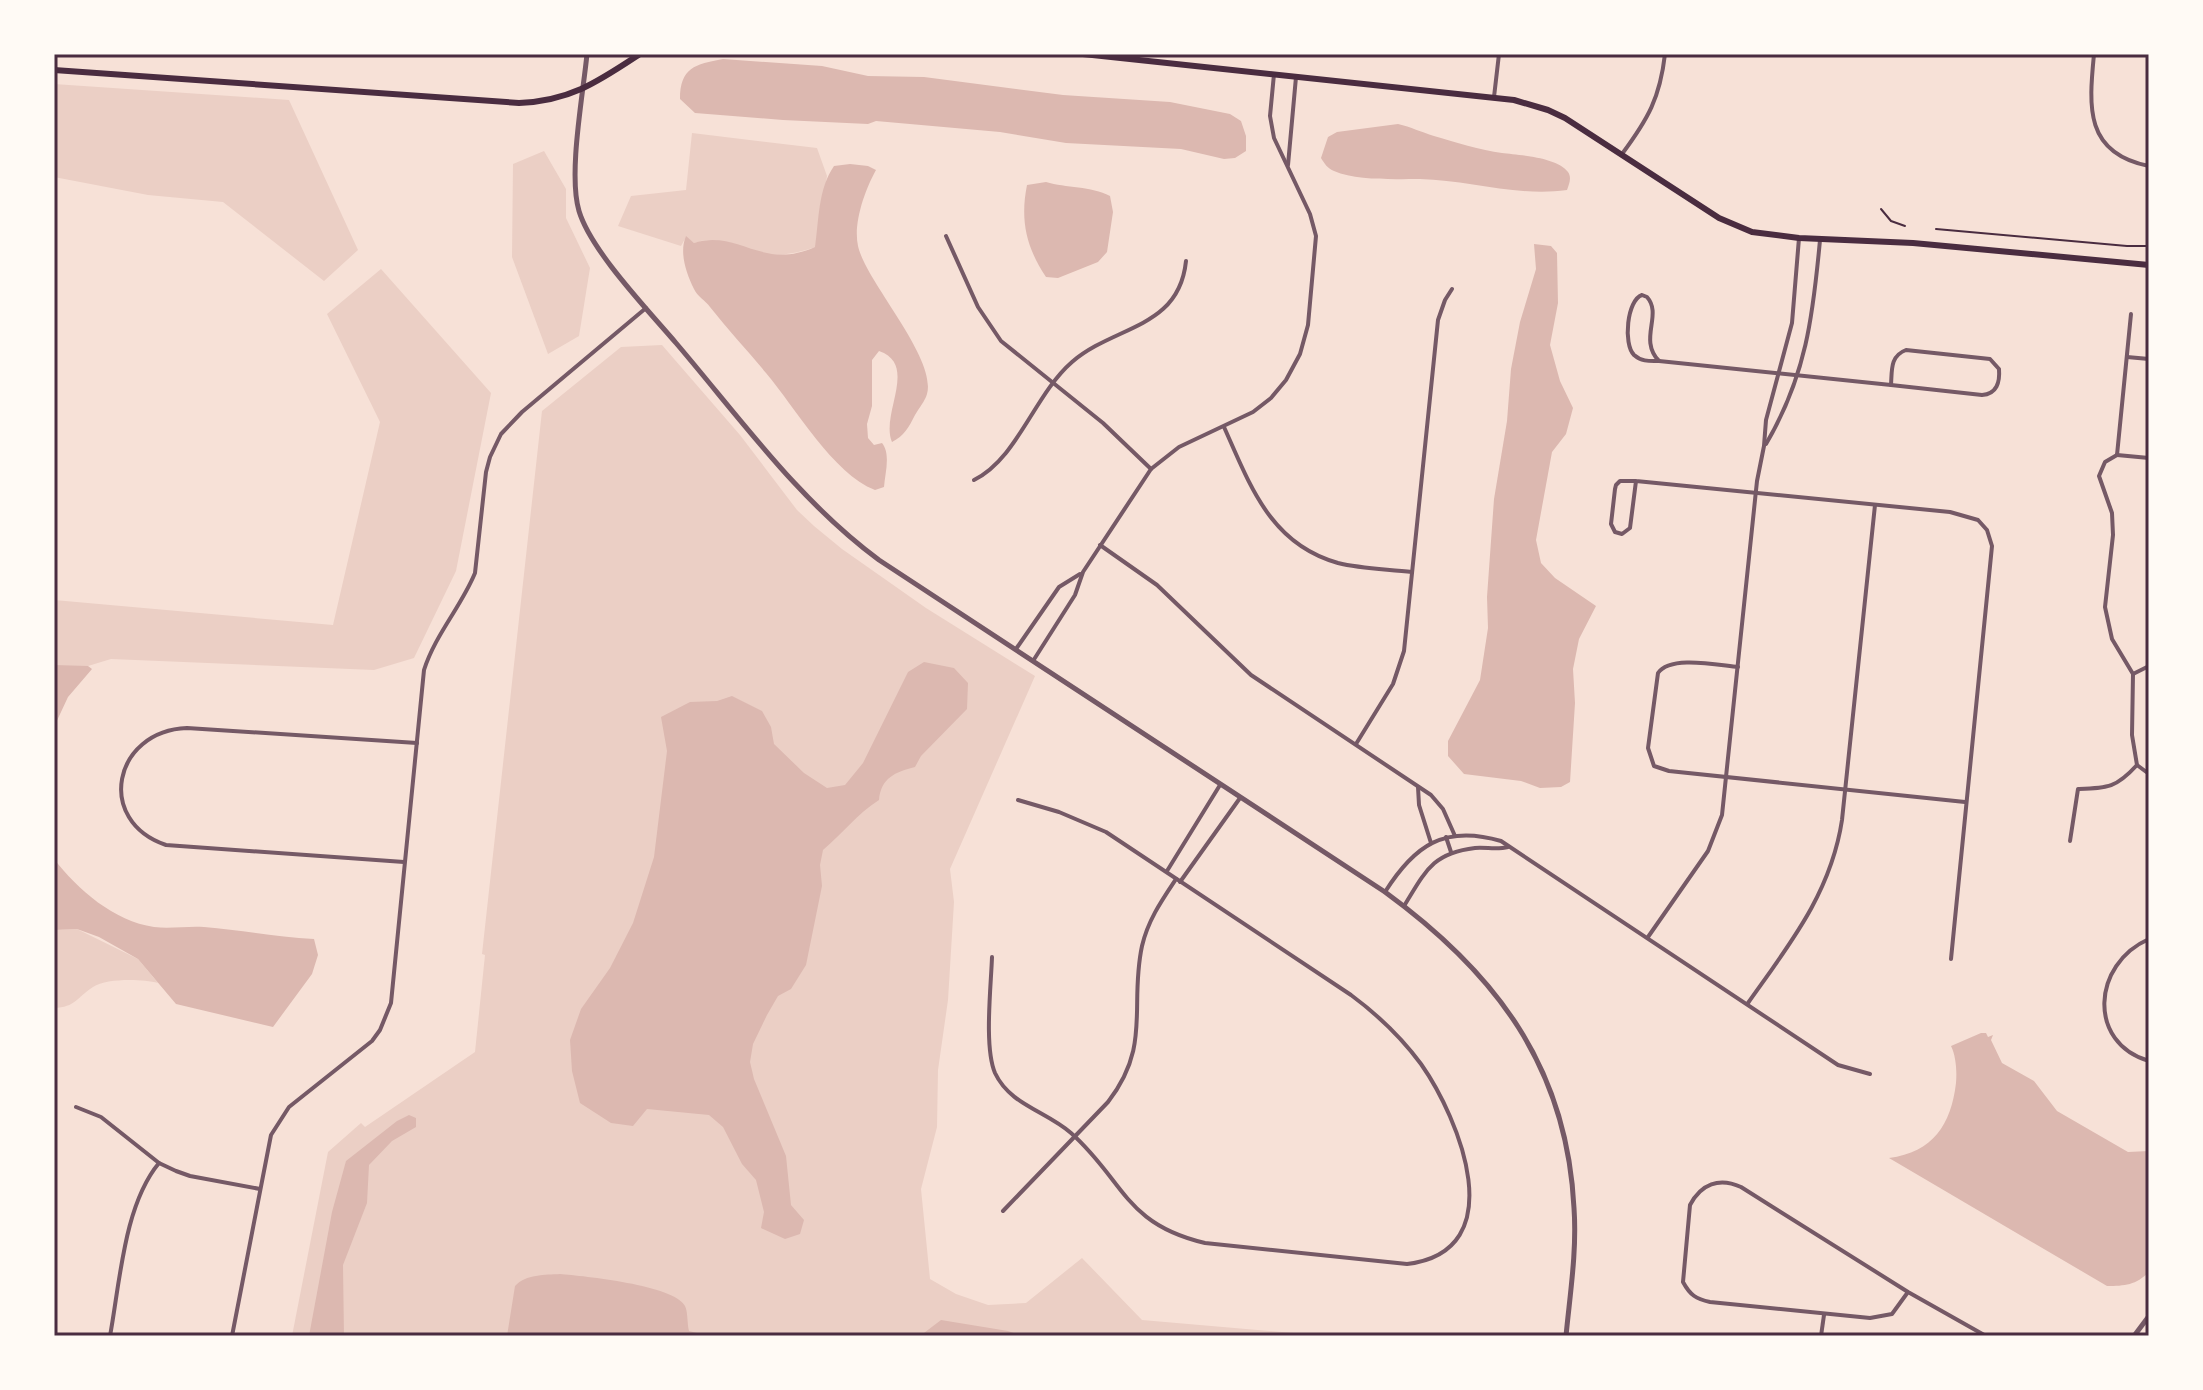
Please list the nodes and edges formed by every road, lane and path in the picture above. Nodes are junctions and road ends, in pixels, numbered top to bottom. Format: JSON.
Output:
{"nodes":[{"id":1,"x":587,"y":54,"type":"edge"},
{"id":2,"x":640,"y":54,"type":"edge"},
{"id":3,"x":1083,"y":54,"type":"edge"},
{"id":4,"x":1499,"y":54,"type":"edge"},
{"id":5,"x":1665,"y":54,"type":"edge"},
{"id":6,"x":2094,"y":54,"type":"edge"},
{"id":7,"x":54,"y":70,"type":"edge"},
{"id":8,"x":1274,"y":74,"type":"junction"},
{"id":9,"x":1296,"y":77,"type":"junction"},
{"id":10,"x":583,"y":90,"type":"junction"},
{"id":11,"x":1494,"y":97,"type":"junction"},
{"id":12,"x":1622,"y":154,"type":"junction"},
{"id":13,"x":2149,"y":166,"type":"edge"},
{"id":14,"x":1289,"y":167,"type":"junction"},
{"id":15,"x":1881,"y":209,"type":"dead end"},
{"id":16,"x":1905,"y":226,"type":"dead end"},
{"id":17,"x":1936,"y":229,"type":"dead end"},
{"id":18,"x":946,"y":236,"type":"dead end"},
{"id":19,"x":1799,"y":238,"type":"junction"},
{"id":20,"x":1820,"y":240,"type":"junction"},
{"id":21,"x":2149,"y":246,"type":"edge"},
{"id":22,"x":1186,"y":261,"type":"dead end"},
{"id":23,"x":2149,"y":265,"type":"edge"},
{"id":24,"x":1452,"y":289,"type":"dead end"},
{"id":25,"x":646,"y":308,"type":"junction"},
{"id":26,"x":2131,"y":314,"type":"dead end"},
{"id":27,"x":2126,"y":357,"type":"junction"},
{"id":28,"x":2149,"y":359,"type":"edge"},
{"id":29,"x":1659,"y":361,"type":"junction"},
{"id":30,"x":1778,"y":374,"type":"junction"},
{"id":31,"x":1797,"y":376,"type":"junction"},
{"id":32,"x":1052,"y":383,"type":"junction"},
{"id":33,"x":1891,"y":385,"type":"junction"},
{"id":34,"x":1224,"y":427,"type":"junction"},
{"id":35,"x":1764,"y":446,"type":"junction"},
{"id":36,"x":2117,"y":455,"type":"junction"},
{"id":37,"x":2149,"y":458,"type":"edge"},
{"id":38,"x":1151,"y":469,"type":"junction"},
{"id":39,"x":974,"y":480,"type":"dead end"},
{"id":40,"x":1636,"y":481,"type":"junction"},
{"id":41,"x":1755,"y":494,"type":"junction"},
{"id":42,"x":1875,"y":505,"type":"junction"},
{"id":43,"x":1100,"y":545,"type":"junction"},
{"id":44,"x":1083,"y":572,"type":"junction"},
{"id":45,"x":1412,"y":572,"type":"junction"},
{"id":46,"x":1016,"y":649,"type":"junction"},
{"id":47,"x":1033,"y":661,"type":"junction"},
{"id":48,"x":2149,"y":666,"type":"edge"},
{"id":49,"x":1738,"y":667,"type":"junction"},
{"id":50,"x":2133,"y":674,"type":"junction"},
{"id":51,"x":417,"y":743,"type":"junction"},
{"id":52,"x":1356,"y":744,"type":"junction"},
{"id":53,"x":2137,"y":765,"type":"junction"},
{"id":54,"x":2149,"y":774,"type":"edge"},
{"id":55,"x":1726,"y":776,"type":"junction"},
{"id":56,"x":1220,"y":785,"type":"junction"},
{"id":57,"x":1418,"y":787,"type":"junction"},
{"id":58,"x":1846,"y":789,"type":"junction"},
{"id":59,"x":1240,"y":798,"type":"junction"},
{"id":60,"x":1018,"y":800,"type":"dead end"},
{"id":61,"x":1965,"y":802,"type":"junction"},
{"id":62,"x":1455,"y":836,"type":"junction"},
{"id":63,"x":1446,"y":837,"type":"junction"},
{"id":64,"x":2070,"y":841,"type":"dead end"},
{"id":65,"x":1431,"y":843,"type":"junction"},
{"id":66,"x":1510,"y":847,"type":"junction"},
{"id":67,"x":1451,"y":852,"type":"junction"},
{"id":68,"x":404,"y":862,"type":"junction"},
{"id":69,"x":1166,"y":872,"type":"junction"},
{"id":70,"x":1178,"y":880,"type":"junction"},
{"id":71,"x":1385,"y":892,"type":"junction"},
{"id":72,"x":1404,"y":906,"type":"junction"},
{"id":73,"x":1648,"y":937,"type":"junction"},
{"id":74,"x":2149,"y":939,"type":"edge"},
{"id":75,"x":992,"y":957,"type":"dead end"},
{"id":76,"x":1951,"y":959,"type":"dead end"},
{"id":77,"x":1748,"y":1003,"type":"junction"},
{"id":78,"x":2149,"y":1061,"type":"edge"},
{"id":79,"x":1870,"y":1074,"type":"dead end"},
{"id":80,"x":76,"y":1107,"type":"dead end"},
{"id":81,"x":1075,"y":1137,"type":"junction"},
{"id":82,"x":159,"y":1163,"type":"junction"},
{"id":83,"x":260,"y":1189,"type":"junction"},
{"id":84,"x":1003,"y":1211,"type":"dead end"},
{"id":85,"x":1908,"y":1292,"type":"junction"},
{"id":86,"x":1824,"y":1315,"type":"junction"},
{"id":87,"x":2149,"y":1316,"type":"edge"},
{"id":88,"x":110,"y":1336,"type":"edge"},
{"id":89,"x":232,"y":1336,"type":"edge"},
{"id":90,"x":1566,"y":1336,"type":"edge"},
{"id":91,"x":1821,"y":1336,"type":"edge"},
{"id":92,"x":1986,"y":1336,"type":"edge"},
{"id":93,"x":2134,"y":1336,"type":"edge"}],
"edges":[{"from":1,"to":10,"type":"street"},
{"from":2,"to":10,"type":"main road"},
{"from":3,"to":8,"type":"main road"},
{"from":4,"to":11,"type":"street"},
{"from":5,"to":12,"type":"street"},
{"from":6,"to":13,"type":"street"},
{"from":7,"to":10,"type":"main road"},
{"from":8,"to":9,"type":"main road"},
{"from":8,"to":14,"type":"street"},
{"from":9,"to":11,"type":"main road"},
{"from":9,"to":14,"type":"street"},
{"from":10,"to":25,"type":"street"},
{"from":11,"to":12,"type":"main road"},
{"from":12,"to":19,"type":"main road"},
{"from":14,"to":34,"type":"street"},
{"from":15,"to":16,"type":"path"},
{"from":17,"to":21,"type":"path"},
{"from":18,"to":32,"type":"street"},
{"from":19,"to":20,"type":"main road"},
{"from":19,"to":30,"type":"street"},
{"from":20,"to":23,"type":"main road"},
{"from":20,"to":31,"type":"street"},
{"from":22,"to":32,"type":"street"},
{"from":24,"to":45,"type":"street"},
{"from":25,"to":46,"type":"street"},
{"from":25,"to":51,"type":"street"},
{"from":26,"to":27,"type":"street"},
{"from":27,"to":28,"type":"street"},
{"from":27,"to":36,"type":"street"},
{"from":29,"to":29,"type":"street"},
{"from":29,"to":30,"type":"street"},
{"from":30,"to":31,"type":"street"},
{"from":30,"to":35,"type":"street"},
{"from":31,"to":33,"type":"street"},
{"from":31,"to":35,"type":"street"},
{"from":32,"to":38,"type":"street"},
{"from":32,"to":39,"type":"street"},
{"from":33,"to":33,"type":"street"},
{"from":34,"to":38,"type":"street"},
{"from":34,"to":45,"type":"street"},
{"from":35,"to":41,"type":"street"},
{"from":36,"to":37,"type":"street"},
{"from":36,"to":50,"type":"street"},
{"from":38,"to":43,"type":"street"},
{"from":40,"to":40,"type":"street"},
{"from":40,"to":41,"type":"street"},
{"from":41,"to":42,"type":"street"},
{"from":41,"to":49,"type":"street"},
{"from":42,"to":58,"type":"street"},
{"from":42,"to":61,"type":"street"},
{"from":43,"to":44,"type":"street"},
{"from":43,"to":52,"type":"street"},
{"from":44,"to":46,"type":"street"},
{"from":44,"to":47,"type":"street"},
{"from":45,"to":52,"type":"street"},
{"from":46,"to":47,"type":"street"},
{"from":47,"to":56,"type":"street"},
{"from":48,"to":50,"type":"street"},
{"from":49,"to":55,"type":"street"},
{"from":49,"to":55,"type":"street"},
{"from":50,"to":53,"type":"street"},
{"from":51,"to":68,"type":"street"},
{"from":51,"to":68,"type":"street"},
{"from":52,"to":57,"type":"street"},
{"from":53,"to":54,"type":"street"},
{"from":53,"to":64,"type":"street"},
{"from":55,"to":58,"type":"street"},
{"from":55,"to":73,"type":"street"},
{"from":56,"to":59,"type":"street"},
{"from":56,"to":69,"type":"street"},
{"from":57,"to":62,"type":"street"},
{"from":57,"to":65,"type":"street"},
{"from":58,"to":61,"type":"street"},
{"from":58,"to":77,"type":"street"},
{"from":59,"to":70,"type":"street"},
{"from":59,"to":71,"type":"street"},
{"from":60,"to":69,"type":"street"},
{"from":61,"to":76,"type":"street"},
{"from":62,"to":63,"type":"street"},
{"from":62,"to":66,"type":"street"},
{"from":63,"to":65,"type":"street"},
{"from":63,"to":67,"type":"street"},
{"from":65,"to":71,"type":"street"},
{"from":66,"to":67,"type":"street"},
{"from":66,"to":73,"type":"street"},
{"from":67,"to":72,"type":"street"},
{"from":68,"to":83,"type":"street"},
{"from":69,"to":70,"type":"street"},
{"from":70,"to":81,"type":"street"},
{"from":70,"to":81,"type":"street"},
{"from":71,"to":72,"type":"street"},
{"from":72,"to":90,"type":"street"},
{"from":73,"to":77,"type":"street"},
{"from":74,"to":78,"type":"street"},
{"from":75,"to":81,"type":"street"},
{"from":77,"to":79,"type":"street"},
{"from":80,"to":82,"type":"street"},
{"from":81,"to":84,"type":"street"},
{"from":82,"to":83,"type":"street"},
{"from":82,"to":88,"type":"street"},
{"from":83,"to":89,"type":"street"},
{"from":85,"to":86,"type":"street"},
{"from":85,"to":86,"type":"street"},
{"from":85,"to":92,"type":"street"},
{"from":86,"to":91,"type":"street"},
{"from":87,"to":93,"type":"street"}]}
